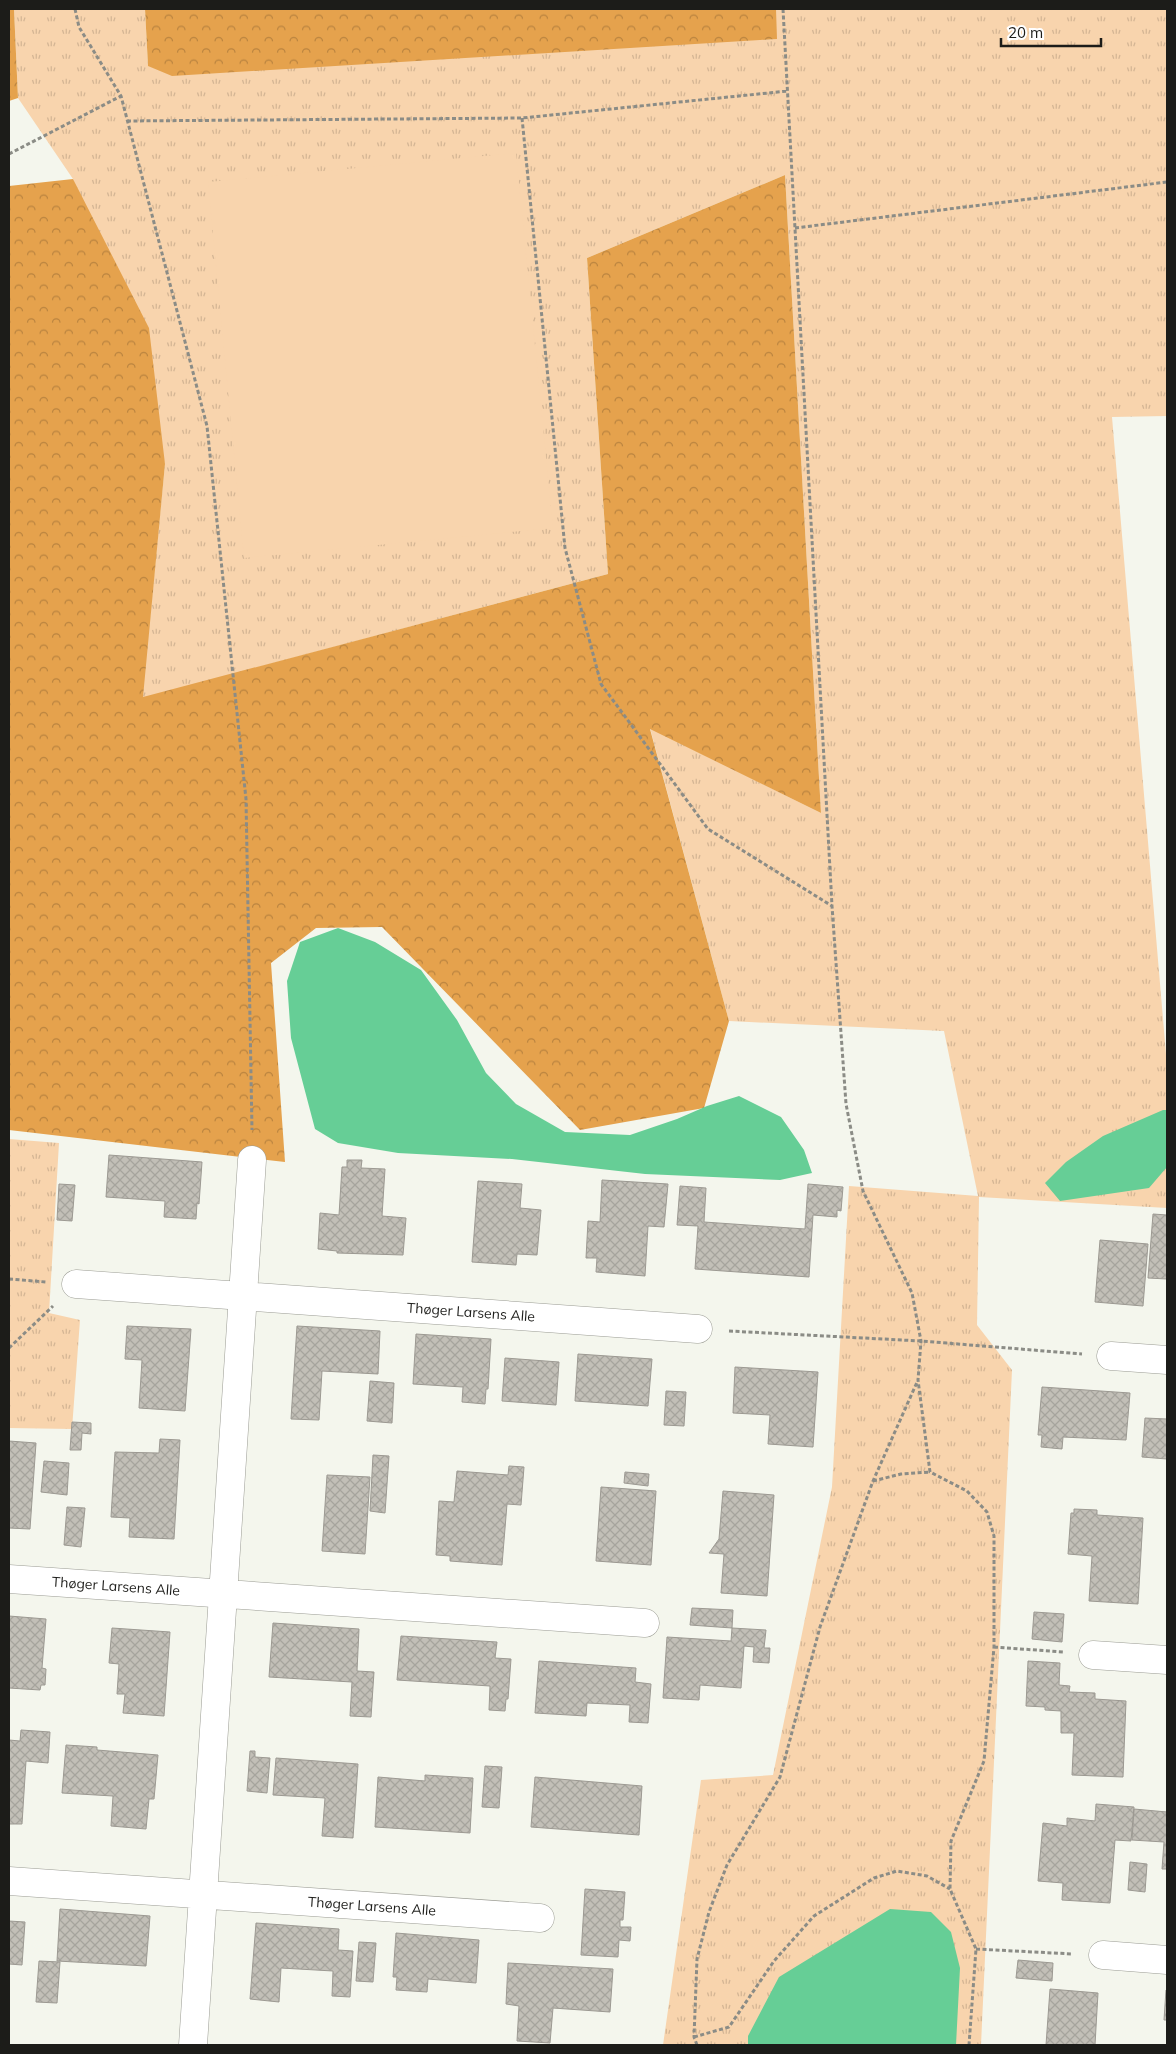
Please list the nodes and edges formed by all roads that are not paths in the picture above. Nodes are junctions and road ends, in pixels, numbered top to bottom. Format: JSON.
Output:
{"nodes":[{"id":1,"x":252,"y":1160,"type":"road end"},
{"id":2,"x":76,"y":1284,"type":"road end"},
{"id":3,"x":243,"y":1296,"type":"junction"},
{"id":4,"x":698,"y":1329,"type":"road end"},
{"id":5,"x":1111,"y":1356,"type":"road end"},
{"id":6,"x":1167,"y":1360,"type":"edge"},
{"id":7,"x":9,"y":1579,"type":"edge"},
{"id":8,"x":223,"y":1594,"type":"junction"},
{"id":9,"x":645,"y":1623,"type":"dead end"},
{"id":10,"x":1093,"y":1654,"type":"road end"},
{"id":11,"x":1167,"y":1660,"type":"edge"},
{"id":12,"x":9,"y":1881,"type":"edge"},
{"id":13,"x":204,"y":1895,"type":"junction"},
{"id":14,"x":540,"y":1918,"type":"dead end"},
{"id":15,"x":1103,"y":1955,"type":"road end"},
{"id":16,"x":1167,"y":1960,"type":"edge"},
{"id":17,"x":193,"y":2045,"type":"edge"}],
"edges":[{"from":1,"to":3,"type":"street"},
{"from":2,"to":3,"type":"street","name":"Thøger Larsens Alle"},
{"from":3,"to":4,"type":"street","name":"Thøger Larsens Alle"},
{"from":3,"to":8,"type":"street"},
{"from":5,"to":6,"type":"street"},
{"from":7,"to":8,"type":"street","name":"Thøger Larsens Alle"},
{"from":8,"to":9,"type":"street","name":"Thøger Larsens Alle"},
{"from":8,"to":13,"type":"street"},
{"from":10,"to":11,"type":"street"},
{"from":12,"to":13,"type":"street","name":"Thøger Larsens Alle"},
{"from":13,"to":14,"type":"street","name":"Thøger Larsens Alle"},
{"from":13,"to":17,"type":"street"},
{"from":15,"to":16,"type":"street"}]}
